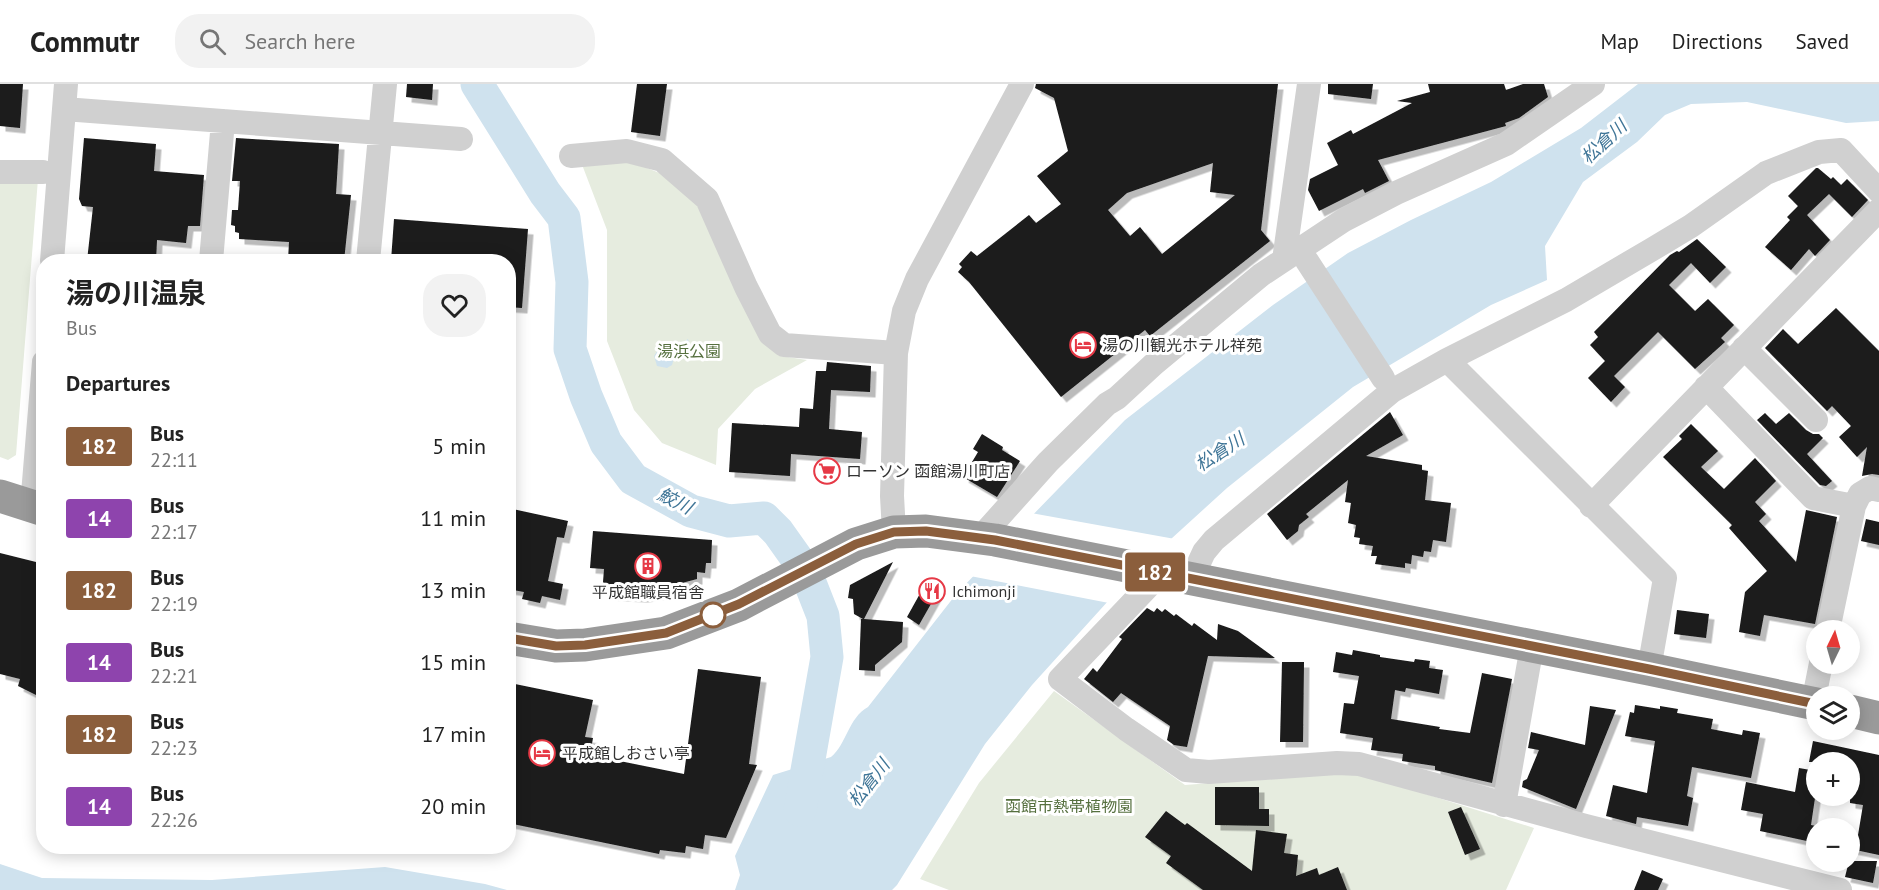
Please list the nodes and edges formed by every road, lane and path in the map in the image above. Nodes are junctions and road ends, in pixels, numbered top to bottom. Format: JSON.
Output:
{"nodes":[{"id":1,"x":66,"y":84,"type":"edge"},
{"id":2,"x":385,"y":84,"type":"edge"},
{"id":3,"x":1022,"y":84,"type":"edge"},
{"id":4,"x":1309,"y":84,"type":"edge"},
{"id":5,"x":1579,"y":89,"type":"edge"},
{"id":6,"x":64,"y":109,"type":"junction"},
{"id":7,"x":223,"y":121,"type":"junction"},
{"id":8,"x":379,"y":132,"type":"junction"},
{"id":9,"x":461,"y":139,"type":"dead end"},
{"id":10,"x":571,"y":156,"type":"dead end"},
{"id":11,"x":0,"y":172,"type":"edge"},
{"id":12,"x":43,"y":172,"type":"dead end"},
{"id":13,"x":1879,"y":191,"type":"edge"},
{"id":14,"x":1879,"y":210,"type":"edge"},
{"id":15,"x":53,"y":254,"type":"edge"},
{"id":16,"x":212,"y":254,"type":"edge"},
{"id":17,"x":369,"y":254,"type":"edge"},
{"id":18,"x":1300,"y":263,"type":"junction"},
{"id":19,"x":1744,"y":348,"type":"junction"},
{"id":20,"x":896,"y":352,"type":"junction"},
{"id":21,"x":1447,"y":360,"type":"junction"},
{"id":22,"x":1382,"y":377,"type":"dead end"},
{"id":23,"x":1706,"y":387,"type":"junction"},
{"id":24,"x":1816,"y":420,"type":"dead end"},
{"id":25,"x":1879,"y":490,"type":"edge"},
{"id":26,"x":0,"y":496,"type":"edge"},
{"id":27,"x":1591,"y":506,"type":"junction"},
{"id":28,"x":1854,"y":506,"type":"junction"},
{"id":29,"x":36,"y":507,"type":"edge"},
{"id":30,"x":894,"y":532,"type":"junction"},
{"id":31,"x":988,"y":539,"type":"junction"},
{"id":32,"x":1167,"y":575,"type":"junction"},
{"id":33,"x":1830,"y":620,"type":"edge"},
{"id":34,"x":516,"y":639,"type":"edge"},
{"id":35,"x":1532,"y":646,"type":"junction"},
{"id":36,"x":1649,"y":669,"type":"junction"},
{"id":37,"x":1806,"y":701,"type":"edge"},
{"id":38,"x":1860,"y":713,"type":"edge"},
{"id":39,"x":1879,"y":718,"type":"edge"},
{"id":40,"x":1504,"y":805,"type":"junction"},
{"id":41,"x":1840,"y":890,"type":"edge"}],
"edges":[{"from":1,"to":6,"type":"street"},
{"from":2,"to":8,"type":"street"},
{"from":3,"to":20,"type":"street"},
{"from":4,"to":18,"type":"street"},
{"from":5,"to":18,"type":"street"},
{"from":6,"to":7,"type":"street"},
{"from":6,"to":15,"type":"street"},
{"from":7,"to":8,"type":"street"},
{"from":7,"to":16,"type":"street"},
{"from":8,"to":9,"type":"street"},
{"from":8,"to":17,"type":"street"},
{"from":10,"to":20,"type":"street"},
{"from":11,"to":12,"type":"street"},
{"from":13,"to":21,"type":"street"},
{"from":14,"to":19,"type":"street"},
{"from":18,"to":22,"type":"street"},
{"from":18,"to":31,"type":"street"},
{"from":19,"to":23,"type":"street"},
{"from":19,"to":24,"type":"street"},
{"from":20,"to":30,"type":"street"},
{"from":21,"to":27,"type":"street"},
{"from":21,"to":32,"type":"street"},
{"from":23,"to":27,"type":"street"},
{"from":23,"to":28,"type":"street"},
{"from":25,"to":28,"type":"street"},
{"from":26,"to":29,"type":"highway"},
{"from":27,"to":36,"type":"street"},
{"from":28,"to":33,"type":"street"},
{"from":30,"to":31,"type":"highway"},
{"from":30,"to":34,"type":"highway"},
{"from":31,"to":32,"type":"highway"},
{"from":32,"to":35,"type":"highway"},
{"from":32,"to":40,"type":"street"},
{"from":35,"to":36,"type":"highway"},
{"from":35,"to":40,"type":"street"},
{"from":36,"to":37,"type":"highway"},
{"from":38,"to":39,"type":"highway"},
{"from":40,"to":41,"type":"street"}]}
